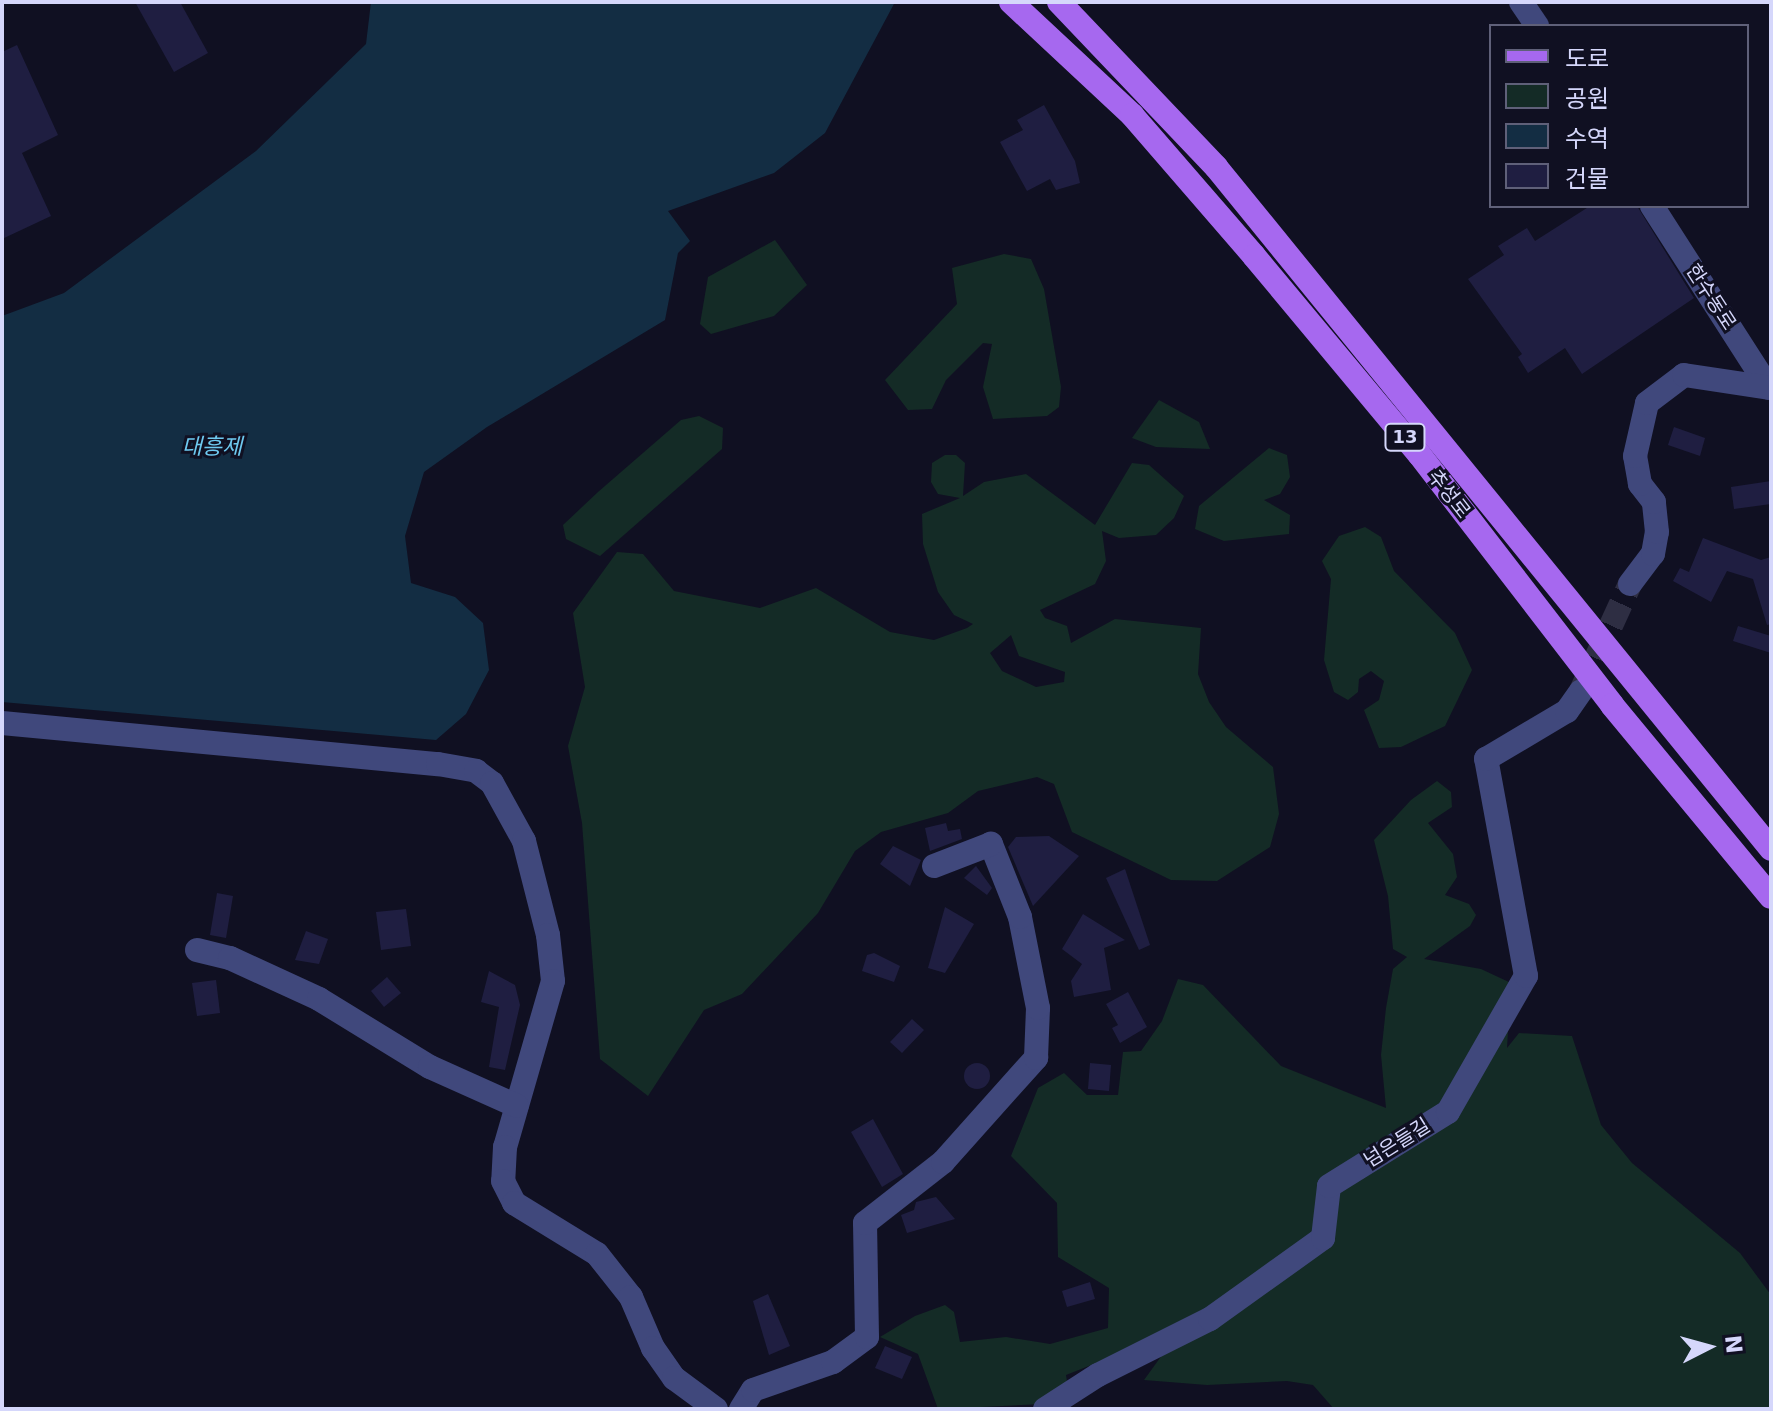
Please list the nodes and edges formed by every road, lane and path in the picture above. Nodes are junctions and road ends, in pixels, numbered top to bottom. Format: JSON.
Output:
{"nodes":[{"id":1,"x":1011,"y":2,"type":"edge"},
{"id":2,"x":1059,"y":2,"type":"edge"},
{"id":3,"x":1521,"y":2,"type":"edge"},
{"id":4,"x":1536,"y":24,"type":"edge"},
{"id":5,"x":1653,"y":208,"type":"edge"},
{"id":6,"x":1770,"y":388,"type":"edge"},
{"id":7,"x":1630,"y":584,"type":"tunnel mouth"},
{"id":8,"x":1581,"y":691,"type":"tunnel mouth"},
{"id":9,"x":2,"y":723,"type":"edge"},
{"id":10,"x":1771,"y":849,"type":"edge"},
{"id":11,"x":934,"y":866,"type":"dead end"},
{"id":12,"x":1771,"y":897,"type":"edge"},
{"id":13,"x":197,"y":950,"type":"dead end"},
{"id":14,"x":517,"y":1106,"type":"junction"},
{"id":15,"x":716,"y":1409,"type":"edge"},
{"id":16,"x":741,"y":1409,"type":"edge"},
{"id":17,"x":1045,"y":1409,"type":"edge"}],
"edges":[{"from":1,"to":12,"type":"main road","name":"추성로","number":"13"},
{"from":2,"to":10,"type":"main road","name":"추성로","number":"13"},
{"from":3,"to":4,"type":"street"},
{"from":5,"to":6,"type":"street","name":"한수동로"},
{"from":6,"to":7,"type":"street"},
{"from":8,"to":17,"type":"street","name":"넘은들길"},
{"from":9,"to":14,"type":"street"},
{"from":11,"to":16,"type":"street"},
{"from":13,"to":14,"type":"street"},
{"from":14,"to":15,"type":"street"}]}
